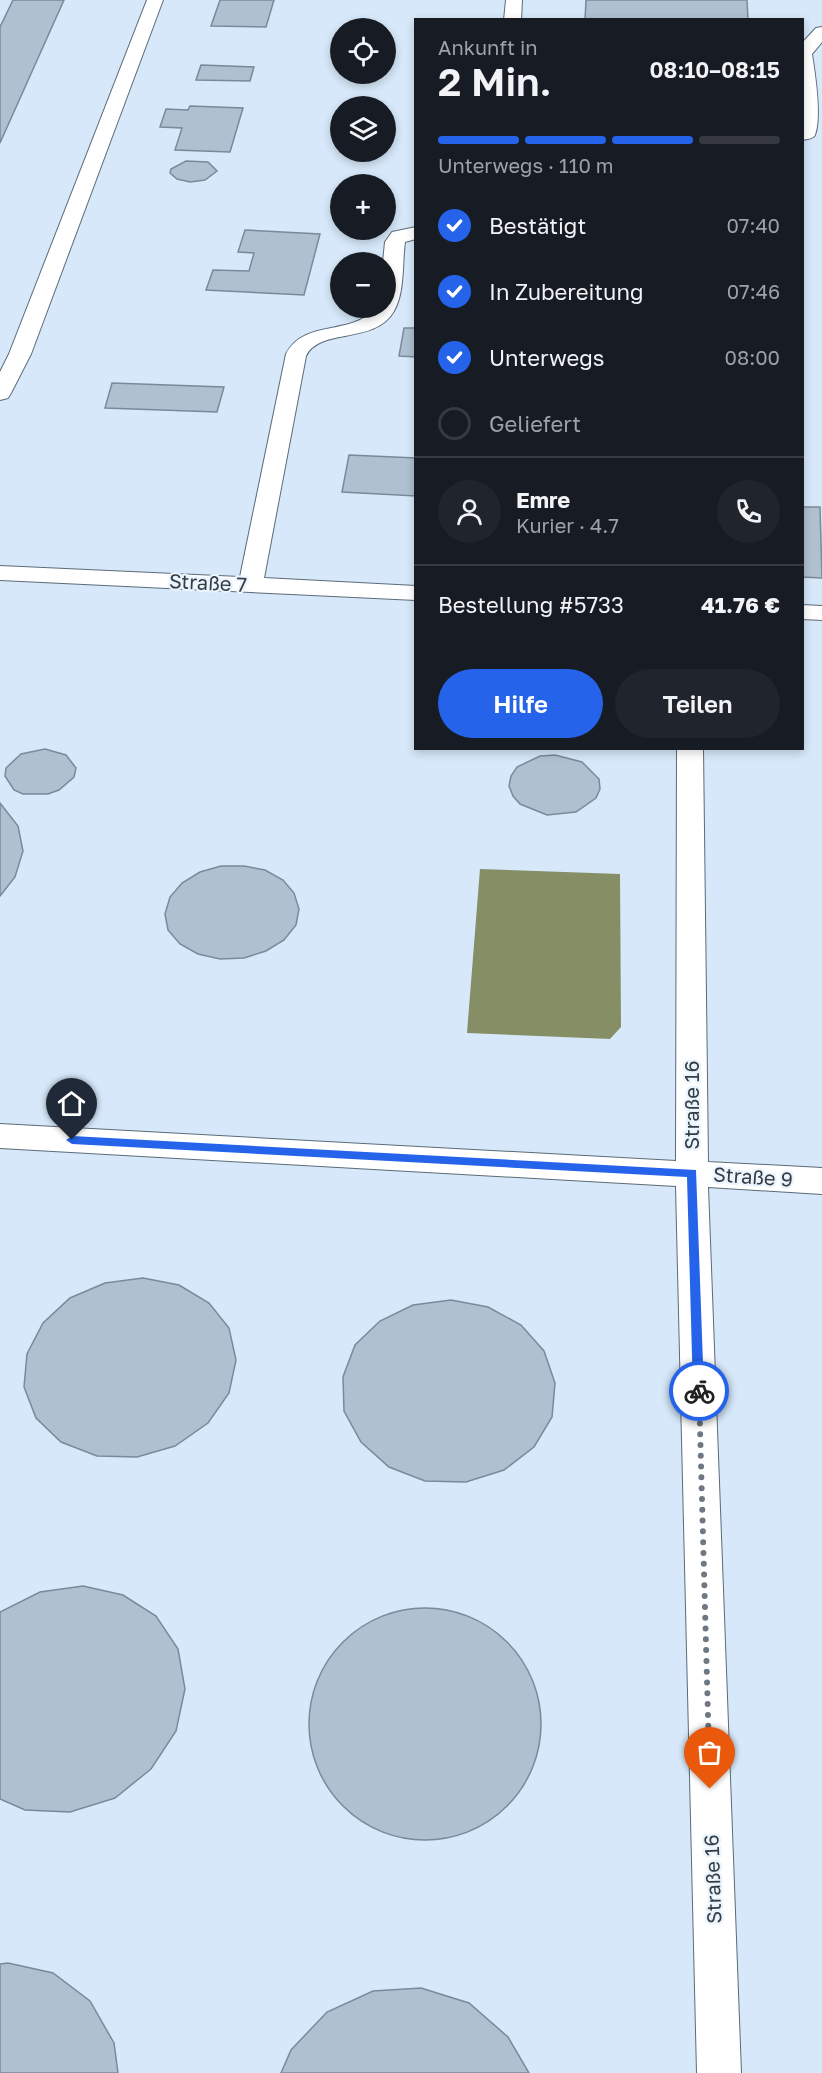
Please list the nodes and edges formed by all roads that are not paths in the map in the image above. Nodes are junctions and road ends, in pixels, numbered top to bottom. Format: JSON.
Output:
{"nodes":[{"id":1,"x":155,"y":0,"type":"edge"},
{"id":2,"x":514,"y":0,"type":"edge"},
{"id":3,"x":512,"y":18,"type":"edge"},
{"id":4,"x":822,"y":33,"type":"edge"},
{"id":5,"x":804,"y":52,"type":"edge"},
{"id":6,"x":804,"y":60,"type":"edge"},
{"id":7,"x":811,"y":134,"type":"edge"},
{"id":8,"x":414,"y":233,"type":"edge"},
{"id":9,"x":0,"y":393,"type":"edge"},
{"id":10,"x":0,"y":573,"type":"edge"},
{"id":11,"x":251,"y":585,"type":"junction"},
{"id":12,"x":414,"y":592,"type":"edge"},
{"id":13,"x":804,"y":612,"type":"edge"},
{"id":14,"x":822,"y":613,"type":"edge"},
{"id":15,"x":690,"y":750,"type":"edge"},
{"id":16,"x":0,"y":1136,"type":"edge"},
{"id":17,"x":692,"y":1173,"type":"junction"},
{"id":18,"x":822,"y":1181,"type":"edge"},
{"id":19,"x":719,"y":2073,"type":"edge"}],
"edges":[{"from":1,"to":9,"type":"lane"},
{"from":2,"to":3,"type":"lane"},
{"from":4,"to":5,"type":"lane"},
{"from":6,"to":7,"type":"lane"},
{"from":8,"to":11,"type":"lane"},
{"from":10,"to":11,"type":"lane","name":"Straße 7"},
{"from":11,"to":12,"type":"lane","name":"Straße 7"},
{"from":13,"to":14,"type":"lane"},
{"from":15,"to":17,"type":"lane","name":"Straße 16"},
{"from":16,"to":17,"type":"lane","name":"Straße 9"},
{"from":17,"to":18,"type":"lane","name":"Straße 9"},
{"from":17,"to":19,"type":"lane","name":"Straße 16"}]}
